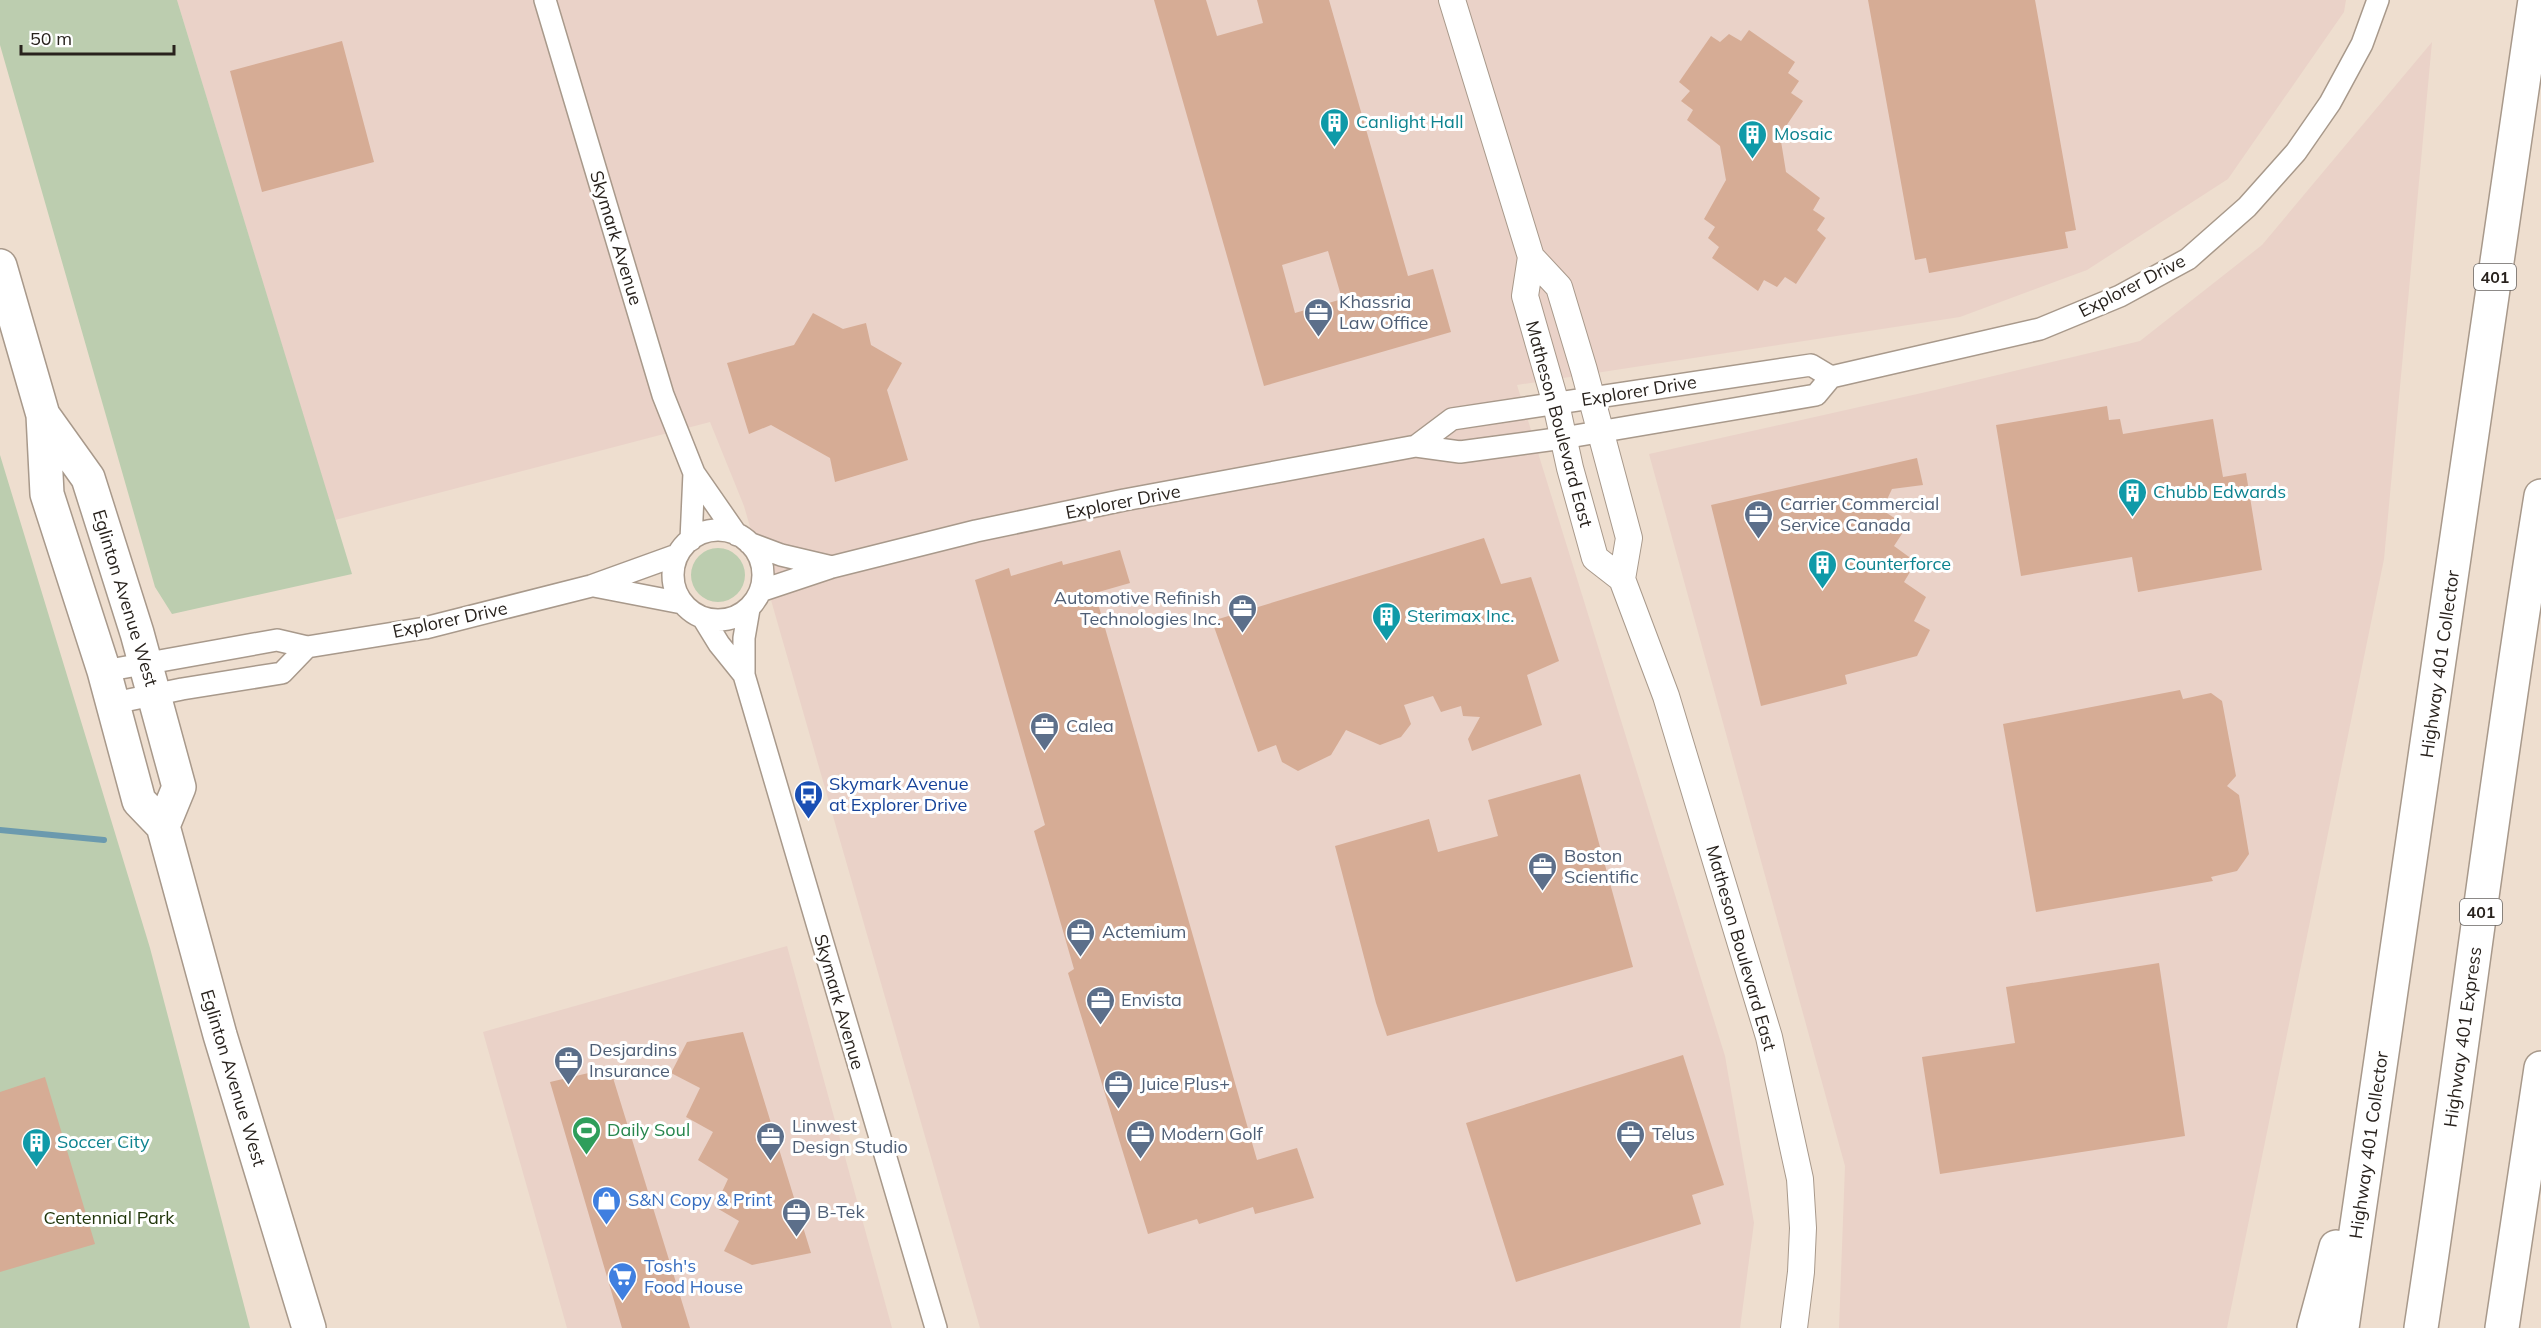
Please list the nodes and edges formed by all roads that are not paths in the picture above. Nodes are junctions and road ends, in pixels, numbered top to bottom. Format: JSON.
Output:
{"nodes":[{"id":1,"x":545,"y":0,"type":"edge"},
{"id":2,"x":1452,"y":0,"type":"edge"},
{"id":3,"x":2378,"y":0,"type":"edge"},
{"id":4,"x":2535,"y":0,"type":"edge"},
{"id":5,"x":1531,"y":256,"type":"junction"},
{"id":6,"x":0,"y":266,"type":"edge"},
{"id":7,"x":1831,"y":377,"type":"junction"},
{"id":8,"x":1591,"y":398,"type":"junction"},
{"id":9,"x":1556,"y":404,"type":"junction"},
{"id":10,"x":43,"y":415,"type":"junction"},
{"id":11,"x":1599,"y":430,"type":"junction"},
{"id":12,"x":1563,"y":438,"type":"junction"},
{"id":13,"x":1416,"y":446,"type":"junction"},
{"id":14,"x":694,"y":473,"type":"junction"},
{"id":15,"x":2541,"y":496,"type":"edge"},
{"id":16,"x":743,"y":539,"type":"junction"},
{"id":17,"x":684,"y":548,"type":"junction"},
{"id":18,"x":832,"y":567,"type":"junction"},
{"id":19,"x":1622,"y":579,"type":"junction"},
{"id":20,"x":591,"y":586,"type":"junction"},
{"id":21,"x":754,"y":600,"type":"junction"},
{"id":22,"x":682,"y":603,"type":"junction"},
{"id":23,"x":703,"y":618,"type":"junction"},
{"id":24,"x":307,"y":647,"type":"junction"},
{"id":25,"x":145,"y":664,"type":"junction"},
{"id":26,"x":104,"y":671,"type":"junction"},
{"id":27,"x":744,"y":675,"type":"junction"},
{"id":28,"x":154,"y":694,"type":"junction"},
{"id":29,"x":114,"y":703,"type":"junction"},
{"id":30,"x":163,"y":826,"type":"junction"},
{"id":31,"x":2541,"y":1068,"type":"edge"},
{"id":32,"x":2377,"y":1088,"type":"junction"},
{"id":33,"x":309,"y":1328,"type":"edge"},
{"id":34,"x":936,"y":1328,"type":"edge"},
{"id":35,"x":1794,"y":1328,"type":"edge"},
{"id":36,"x":2314,"y":1328,"type":"edge"},
{"id":37,"x":2342,"y":1328,"type":"edge"},
{"id":38,"x":2421,"y":1328,"type":"edge"},
{"id":39,"x":2502,"y":1328,"type":"edge"}],
"edges":[{"from":1,"to":14,"type":"street","name":"Skymark Avenue"},
{"from":2,"to":5,"type":"street","name":"Matheson Boulevard East"},
{"from":3,"to":7,"type":"street","name":"Explorer Drive"},
{"from":4,"to":32,"type":"main road","name":"Highway 401 Collector","number":"401"},
{"from":5,"to":8,"type":"street","name":"Matheson Boulevard East"},
{"from":5,"to":9,"type":"street","name":"Matheson Boulevard East"},
{"from":6,"to":10,"type":"main road","name":"Eglinton Avenue West"},
{"from":7,"to":8,"type":"street","name":"Explorer Drive"},
{"from":7,"to":11,"type":"street","name":"Explorer Drive"},
{"from":8,"to":9,"type":"street","name":"Explorer Drive"},
{"from":8,"to":11,"type":"street","name":"Matheson Boulevard East"},
{"from":9,"to":12,"type":"street","name":"Matheson Boulevard East"},
{"from":9,"to":13,"type":"street","name":"Explorer Drive"},
{"from":10,"to":25,"type":"main road","name":"Eglinton Avenue West"},
{"from":10,"to":26,"type":"main road","name":"Eglinton Avenue West"},
{"from":11,"to":12,"type":"street","name":"Explorer Drive"},
{"from":11,"to":19,"type":"street","name":"Matheson Boulevard East"},
{"from":12,"to":13,"type":"street","name":"Explorer Drive"},
{"from":12,"to":19,"type":"street","name":"Matheson Boulevard East"},
{"from":13,"to":18,"type":"street","name":"Explorer Drive"},
{"from":14,"to":16,"type":"street","name":"Skymark Avenue"},
{"from":14,"to":17,"type":"street","name":"Skymark Avenue"},
{"from":15,"to":38,"type":"main road","name":"Highway 401 Express","number":"401"},
{"from":16,"to":17,"type":"street"},
{"from":16,"to":18,"type":"street","name":"Explorer Drive"},
{"from":16,"to":21,"type":"street"},
{"from":17,"to":20,"type":"street","name":"Explorer Drive"},
{"from":17,"to":22,"type":"street"},
{"from":18,"to":21,"type":"street","name":"Explorer Drive"},
{"from":19,"to":35,"type":"street","name":"Matheson Boulevard East"},
{"from":20,"to":22,"type":"street","name":"Explorer Drive"},
{"from":20,"to":24,"type":"street","name":"Explorer Drive"},
{"from":21,"to":23,"type":"street"},
{"from":21,"to":27,"type":"street","name":"Skymark Avenue"},
{"from":22,"to":23,"type":"street"},
{"from":23,"to":27,"type":"street","name":"Skymark Avenue"},
{"from":24,"to":25,"type":"street","name":"Explorer Drive"},
{"from":24,"to":28,"type":"street"},
{"from":25,"to":26,"type":"street","name":"Explorer Drive"},
{"from":25,"to":28,"type":"main road","name":"Eglinton Avenue West"},
{"from":26,"to":29,"type":"main road","name":"Eglinton Avenue West"},
{"from":27,"to":34,"type":"street","name":"Skymark Avenue"},
{"from":28,"to":29,"type":"street"},
{"from":28,"to":30,"type":"main road","name":"Eglinton Avenue West"},
{"from":29,"to":30,"type":"main road","name":"Eglinton Avenue West"},
{"from":30,"to":33,"type":"main road","name":"Eglinton Avenue West"},
{"from":31,"to":39,"type":"main road"},
{"from":32,"to":36,"type":"main road"},
{"from":32,"to":37,"type":"main road","name":"Highway 401 Collector","number":"401"}]}
